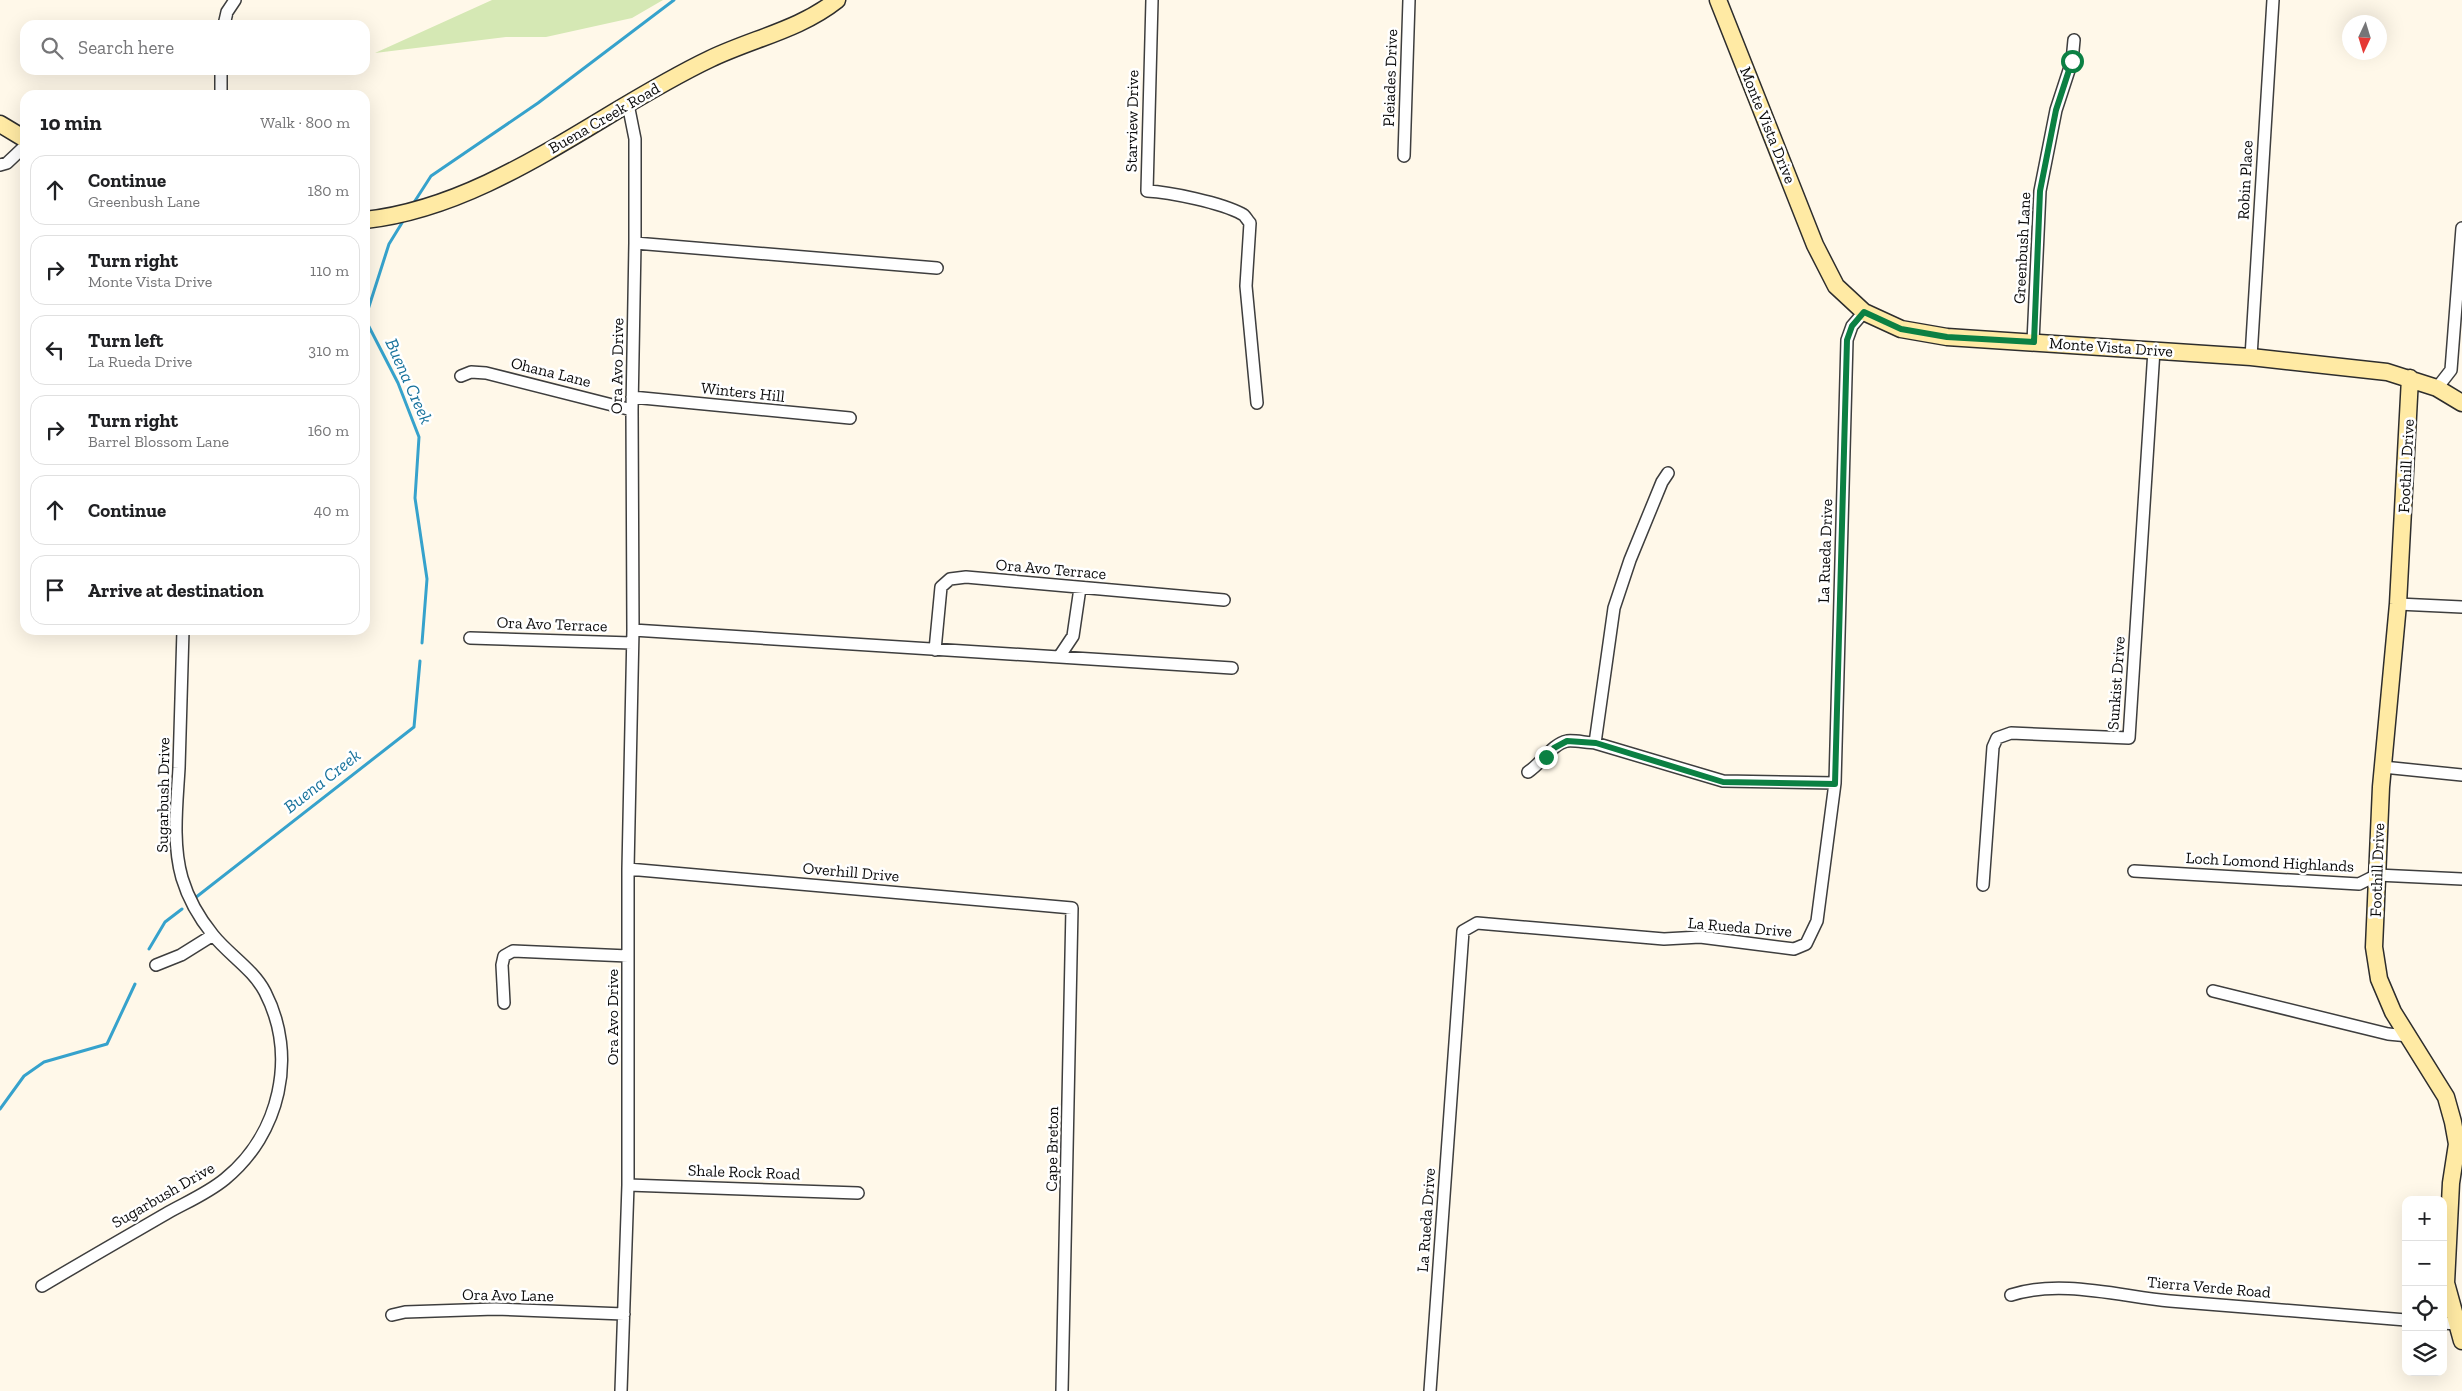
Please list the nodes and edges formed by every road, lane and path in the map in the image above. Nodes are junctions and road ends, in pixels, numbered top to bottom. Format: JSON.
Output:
{"nodes":[{"id":1,"x":235,"y":0,"type":"edge"},
{"id":2,"x":837,"y":0,"type":"edge"},
{"id":3,"x":1152,"y":0,"type":"edge"},
{"id":4,"x":1409,"y":0,"type":"edge"},
{"id":5,"x":1718,"y":0,"type":"edge"},
{"id":6,"x":2272,"y":2,"type":"edge"},
{"id":7,"x":225,"y":20,"type":"edge"},
{"id":8,"x":2074,"y":40,"type":"dead end"},
{"id":9,"x":221,"y":75,"type":"edge"},
{"id":10,"x":221,"y":90,"type":"edge"},
{"id":11,"x":628,"y":104,"type":"junction"},
{"id":12,"x":0,"y":124,"type":"edge"},
{"id":13,"x":20,"y":136,"type":"edge"},
{"id":14,"x":20,"y":151,"type":"edge"},
{"id":15,"x":1404,"y":156,"type":"dead end"},
{"id":16,"x":0,"y":165,"type":"edge"},
{"id":17,"x":370,"y":219,"type":"edge"},
{"id":18,"x":2462,"y":228,"type":"edge"},
{"id":19,"x":635,"y":243,"type":"junction"},
{"id":20,"x":936,"y":268,"type":"dead end"},
{"id":21,"x":2460,"y":294,"type":"edge"},
{"id":22,"x":1864,"y":312,"type":"junction"},
{"id":23,"x":2034,"y":342,"type":"junction"},
{"id":24,"x":2154,"y":350,"type":"junction"},
{"id":25,"x":2251,"y":357,"type":"junction"},
{"id":26,"x":461,"y":376,"type":"dead end"},
{"id":27,"x":2410,"y":378,"type":"junction"},
{"id":28,"x":2437,"y":388,"type":"junction"},
{"id":29,"x":632,"y":397,"type":"junction"},
{"id":30,"x":1257,"y":402,"type":"dead end"},
{"id":31,"x":2462,"y":403,"type":"edge"},
{"id":32,"x":632,"y":410,"type":"junction"},
{"id":33,"x":850,"y":418,"type":"dead end"},
{"id":34,"x":1668,"y":473,"type":"dead end"},
{"id":35,"x":1080,"y":588,"type":"junction"},
{"id":36,"x":1224,"y":600,"type":"dead end"},
{"id":37,"x":2398,"y":604,"type":"junction"},
{"id":38,"x":2462,"y":607,"type":"edge"},
{"id":39,"x":633,"y":630,"type":"junction"},
{"id":40,"x":183,"y":635,"type":"edge"},
{"id":41,"x":470,"y":638,"type":"dead end"},
{"id":42,"x":632,"y":644,"type":"junction"},
{"id":43,"x":935,"y":650,"type":"junction"},
{"id":44,"x":1059,"y":657,"type":"junction"},
{"id":45,"x":1232,"y":668,"type":"dead end"},
{"id":46,"x":1596,"y":743,"type":"junction"},
{"id":47,"x":2383,"y":767,"type":"junction"},
{"id":48,"x":1528,"y":772,"type":"dead end"},
{"id":49,"x":2462,"y":775,"type":"edge"},
{"id":50,"x":1835,"y":784,"type":"junction"},
{"id":51,"x":628,"y":869,"type":"junction"},
{"id":52,"x":2134,"y":870,"type":"dead end"},
{"id":53,"x":2377,"y":875,"type":"junction"},
{"id":54,"x":2462,"y":879,"type":"edge"},
{"id":55,"x":1983,"y":885,"type":"dead end"},
{"id":56,"x":1072,"y":908,"type":"joint"},
{"id":57,"x":213,"y":935,"type":"junction"},
{"id":58,"x":628,"y":956,"type":"junction"},
{"id":59,"x":156,"y":965,"type":"dead end"},
{"id":60,"x":2213,"y":991,"type":"dead end"},
{"id":61,"x":504,"y":1003,"type":"dead end"},
{"id":62,"x":2409,"y":1036,"type":"junction"},
{"id":63,"x":628,"y":1184,"type":"junction"},
{"id":64,"x":858,"y":1193,"type":"dead end"},
{"id":65,"x":42,"y":1286,"type":"dead end"},
{"id":66,"x":2011,"y":1295,"type":"dead end"},
{"id":67,"x":624,"y":1314,"type":"junction"},
{"id":68,"x":392,"y":1315,"type":"dead end"},
{"id":69,"x":2402,"y":1320,"type":"edge"},
{"id":70,"x":2450,"y":1324,"type":"edge"},
{"id":71,"x":2462,"y":1341,"type":"edge"},
{"id":72,"x":621,"y":1391,"type":"edge"},
{"id":73,"x":1062,"y":1391,"type":"edge"},
{"id":74,"x":1430,"y":1391,"type":"edge"}],
"edges":[{"from":1,"to":7,"type":"street"},
{"from":2,"to":11,"type":"main road","name":"Buena Creek Road"},
{"from":3,"to":30,"type":"street","name":"Starview Drive"},
{"from":4,"to":15,"type":"street","name":"Pleiades Drive"},
{"from":5,"to":22,"type":"main road","name":"Monte Vista Drive"},
{"from":6,"to":25,"type":"street","name":"Robin Place"},
{"from":8,"to":23,"type":"street","name":"Greenbush Lane"},
{"from":9,"to":10,"type":"street"},
{"from":11,"to":17,"type":"main road","name":"Buena Creek Road"},
{"from":11,"to":19,"type":"street","name":"Ora Avo Drive"},
{"from":12,"to":13,"type":"main road"},
{"from":14,"to":16,"type":"street"},
{"from":18,"to":21,"type":"street"},
{"from":19,"to":20,"type":"street"},
{"from":19,"to":29,"type":"street","name":"Ora Avo Drive"},
{"from":21,"to":28,"type":"street"},
{"from":22,"to":23,"type":"main road","name":"Monte Vista Drive"},
{"from":22,"to":50,"type":"street","name":"La Rueda Drive"},
{"from":23,"to":24,"type":"main road","name":"Monte Vista Drive"},
{"from":24,"to":25,"type":"main road","name":"Monte Vista Drive"},
{"from":24,"to":55,"type":"street","name":"Sunkist Drive"},
{"from":25,"to":27,"type":"main road","name":"Monte Vista Drive"},
{"from":26,"to":32,"type":"street","name":"Ohana Lane"},
{"from":27,"to":28,"type":"main road","name":"Monte Vista Drive"},
{"from":27,"to":37,"type":"main road","name":"Foothill Drive"},
{"from":28,"to":31,"type":"main road","name":"Monte Vista Drive"},
{"from":29,"to":32,"type":"street","name":"Ora Avo Drive"},
{"from":29,"to":33,"type":"street","name":"Winters Hill"},
{"from":32,"to":39,"type":"street","name":"Ora Avo Drive"},
{"from":34,"to":46,"type":"street"},
{"from":35,"to":36,"type":"street","name":"Ora Avo Terrace"},
{"from":35,"to":43,"type":"street","name":"Ora Avo Terrace"},
{"from":35,"to":44,"type":"street"},
{"from":37,"to":38,"type":"street"},
{"from":37,"to":47,"type":"main road","name":"Foothill Drive"},
{"from":39,"to":42,"type":"street","name":"Ora Avo Drive"},
{"from":39,"to":43,"type":"street"},
{"from":40,"to":57,"type":"street","name":"Sugarbush Drive"},
{"from":41,"to":42,"type":"street","name":"Ora Avo Terrace"},
{"from":42,"to":51,"type":"street","name":"Ora Avo Drive"},
{"from":43,"to":44,"type":"street"},
{"from":44,"to":45,"type":"street"},
{"from":46,"to":48,"type":"street"},
{"from":46,"to":50,"type":"street"},
{"from":47,"to":49,"type":"street"},
{"from":47,"to":53,"type":"main road","name":"Foothill Drive"},
{"from":50,"to":74,"type":"street","name":"La Rueda Drive"},
{"from":51,"to":56,"type":"street","name":"Overhill Drive"},
{"from":51,"to":58,"type":"street","name":"Ora Avo Drive"},
{"from":52,"to":53,"type":"street","name":"Loch Lomond Highlands"},
{"from":53,"to":54,"type":"street","name":"Loch Lomond Highlands"},
{"from":53,"to":62,"type":"main road","name":"Foothill Drive"},
{"from":56,"to":73,"type":"street","name":"Cape Breton"},
{"from":57,"to":59,"type":"street"},
{"from":57,"to":65,"type":"street","name":"Sugarbush Drive"},
{"from":58,"to":61,"type":"street"},
{"from":58,"to":63,"type":"street","name":"Ora Avo Drive"},
{"from":60,"to":62,"type":"street"},
{"from":62,"to":70,"type":"main road","name":"Foothill Drive"},
{"from":63,"to":64,"type":"street","name":"Shale Rock Road"},
{"from":63,"to":67,"type":"street","name":"Ora Avo Drive"},
{"from":66,"to":69,"type":"street","name":"Tierra Verde Road"},
{"from":67,"to":68,"type":"street","name":"Ora Avo Lane"},
{"from":67,"to":72,"type":"street","name":"Ora Avo Drive"},
{"from":70,"to":71,"type":"main road","name":"Foothill Drive"}]}
